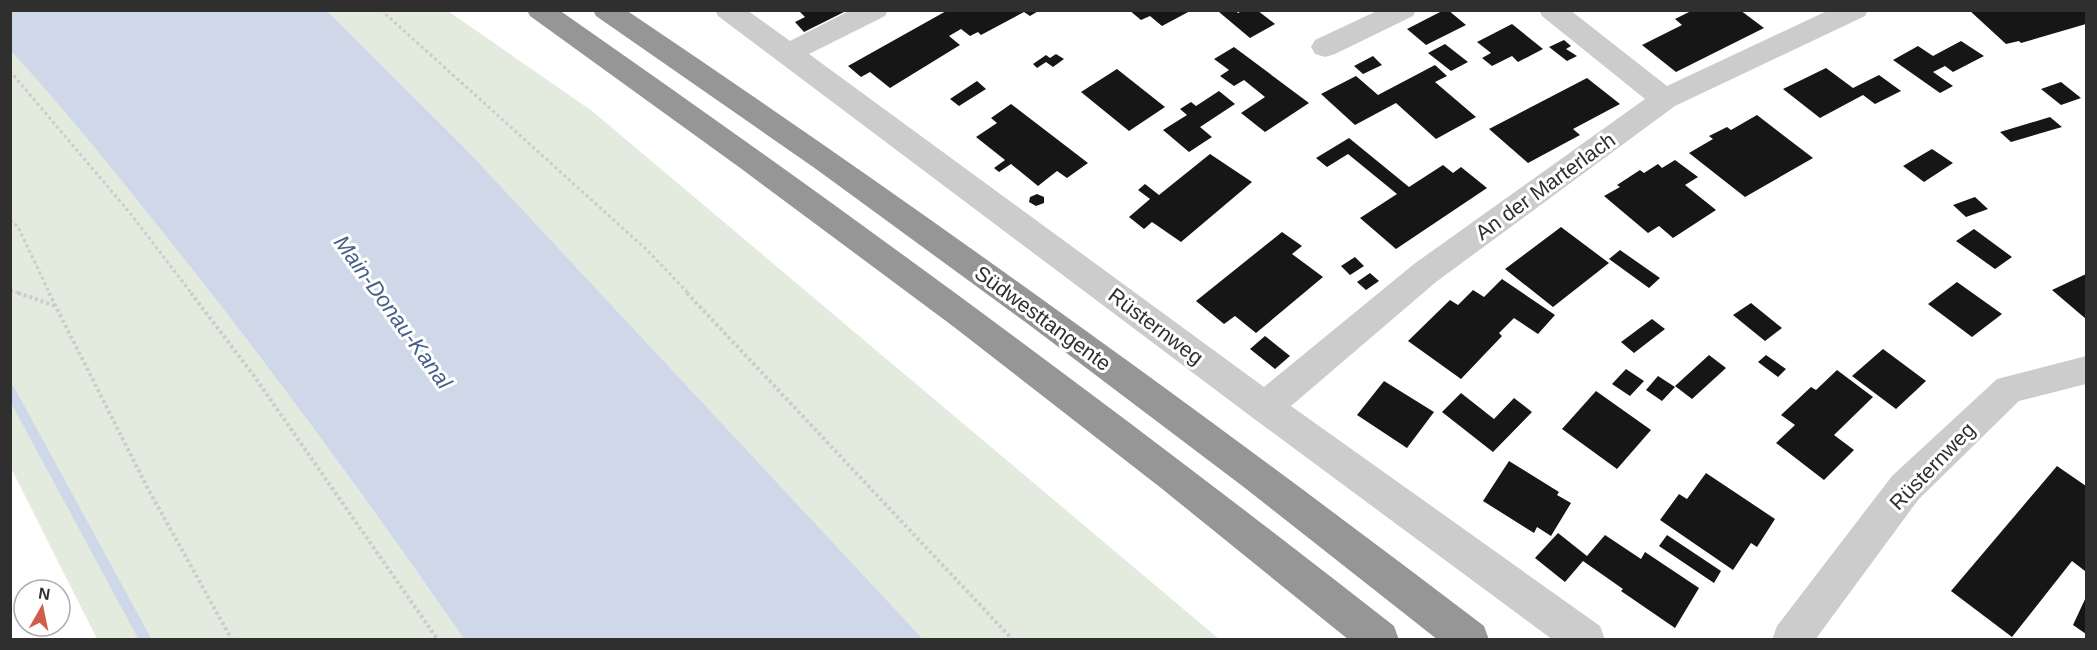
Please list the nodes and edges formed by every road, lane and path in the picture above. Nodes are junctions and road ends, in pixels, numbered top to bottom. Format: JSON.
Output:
{"nodes":[{"id":1,"x":381,"y":10,"type":"edge"},
{"id":2,"x":540,"y":10,"type":"edge"},
{"id":3,"x":606,"y":10,"type":"edge"},
{"id":4,"x":728,"y":10,"type":"edge"},
{"id":5,"x":875,"y":10,"type":"edge"},
{"id":6,"x":1403,"y":10,"type":"edge"},
{"id":7,"x":1552,"y":10,"type":"edge"},
{"id":8,"x":1855,"y":10,"type":"edge"},
{"id":9,"x":1325,"y":47,"type":"dead end"},
{"id":10,"x":788,"y":53,"type":"junction"},
{"id":11,"x":10,"y":71,"type":"edge"},
{"id":12,"x":1665,"y":99,"type":"junction"},
{"id":13,"x":10,"y":220,"type":"edge"},
{"id":14,"x":10,"y":290,"type":"edge"},
{"id":15,"x":55,"y":307,"type":"junction"},
{"id":16,"x":2086,"y":370,"type":"edge"},
{"id":17,"x":1265,"y":407,"type":"junction"},
{"id":18,"x":232,"y":639,"type":"edge"},
{"id":19,"x":438,"y":639,"type":"edge"},
{"id":20,"x":1013,"y":639,"type":"edge"},
{"id":21,"x":1380,"y":639,"type":"edge"},
{"id":22,"x":1470,"y":639,"type":"edge"},
{"id":23,"x":1586,"y":639,"type":"edge"},
{"id":24,"x":1791,"y":639,"type":"edge"}],
"edges":[{"from":1,"to":20,"type":"path"},
{"from":2,"to":21,"type":"highway"},
{"from":3,"to":22,"type":"highway","name":"Südwesttangente"},
{"from":4,"to":10,"type":"street","name":"Rüsternweg"},
{"from":5,"to":10,"type":"street"},
{"from":6,"to":9,"type":"street"},
{"from":7,"to":12,"type":"street"},
{"from":8,"to":12,"type":"street","name":"An der Marterlach"},
{"from":10,"to":17,"type":"street","name":"Rüsternweg"},
{"from":11,"to":19,"type":"path"},
{"from":12,"to":17,"type":"street","name":"An der Marterlach"},
{"from":13,"to":15,"type":"path"},
{"from":14,"to":15,"type":"path"},
{"from":15,"to":18,"type":"path"},
{"from":16,"to":24,"type":"street","name":"Rüsternweg"},
{"from":17,"to":23,"type":"street","name":"Rüsternweg"}]}
